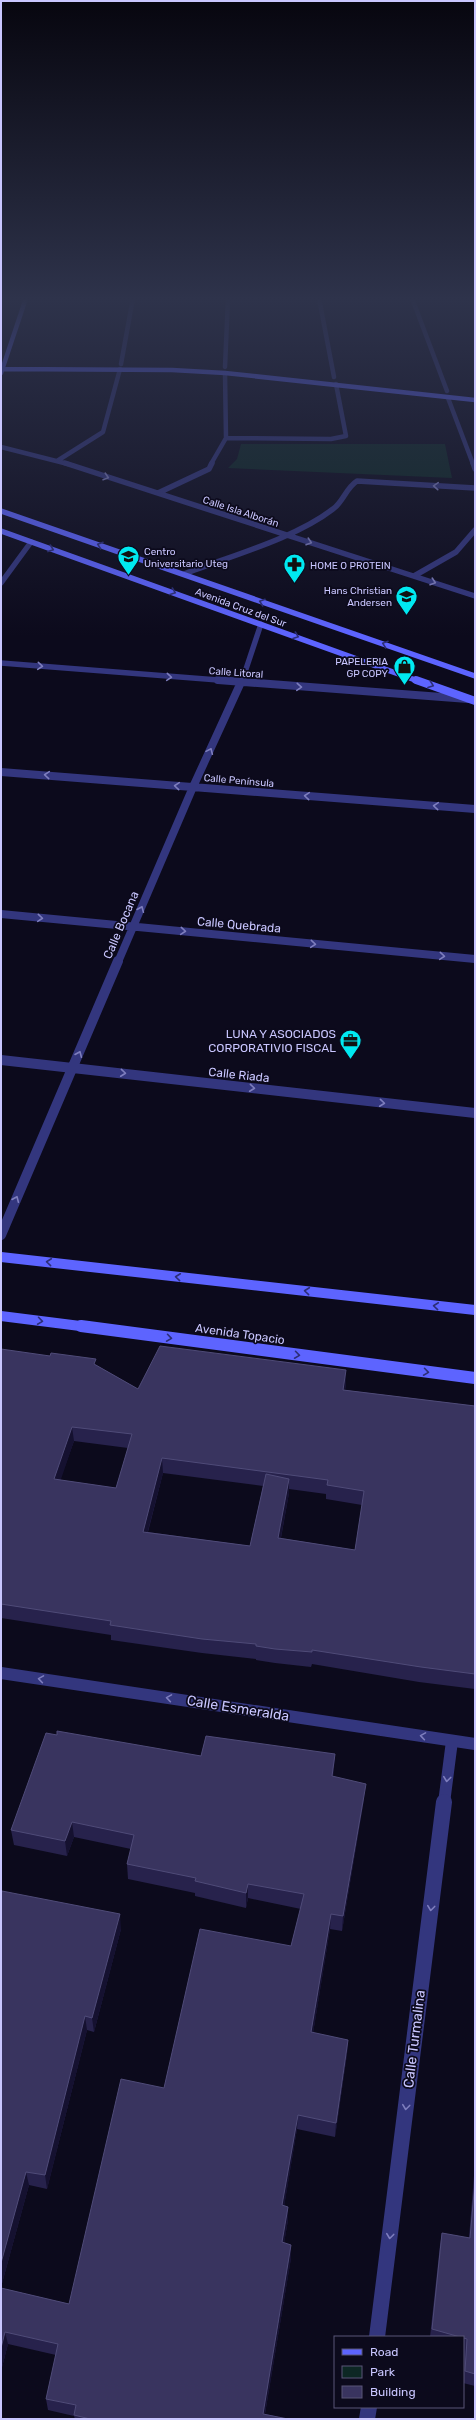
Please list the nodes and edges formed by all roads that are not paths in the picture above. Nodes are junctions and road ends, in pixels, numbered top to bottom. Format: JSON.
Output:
{"nodes":[{"id":1,"x":109,"y":411,"type":"edge"},
{"id":2,"x":226,"y":411,"type":"edge"},
{"id":3,"x":341,"y":411,"type":"edge"},
{"id":4,"x":453,"y":411,"type":"edge"},
{"id":5,"x":226,"y":438,"type":"junction"},
{"id":6,"x":1,"y":447,"type":"edge"},
{"id":7,"x":57,"y":461,"type":"junction"},
{"id":8,"x":475,"y":469,"type":"edge"},
{"id":9,"x":475,"y":488,"type":"edge"},
{"id":10,"x":158,"y":493,"type":"junction"},
{"id":11,"x":1,"y":511,"type":"edge"},
{"id":12,"x":475,"y":530,"type":"edge"},
{"id":13,"x":1,"y":531,"type":"edge"},
{"id":14,"x":286,"y":535,"type":"junction"},
{"id":15,"x":32,"y":542,"type":"junction"},
{"id":16,"x":1,"y":572,"type":"edge"},
{"id":17,"x":9,"y":573,"type":"junction"},
{"id":18,"x":184,"y":574,"type":"junction"},
{"id":19,"x":414,"y":576,"type":"junction"},
{"id":20,"x":1,"y":583,"type":"edge"},
{"id":21,"x":475,"y":596,"type":"edge"},
{"id":22,"x":261,"y":624,"type":"junction"},
{"id":23,"x":1,"y":663,"type":"edge"},
{"id":24,"x":475,"y":676,"type":"edge"},
{"id":25,"x":241,"y":683,"type":"junction"},
{"id":26,"x":472,"y":700,"type":"edge"},
{"id":27,"x":1,"y":772,"type":"edge"},
{"id":28,"x":194,"y":787,"type":"junction"},
{"id":29,"x":475,"y":809,"type":"edge"},
{"id":30,"x":1,"y":914,"type":"edge"},
{"id":31,"x":133,"y":927,"type":"junction"},
{"id":32,"x":475,"y":959,"type":"edge"},
{"id":33,"x":1,"y":1060,"type":"edge"},
{"id":34,"x":73,"y":1068,"type":"junction"},
{"id":35,"x":475,"y":1114,"type":"edge"},
{"id":36,"x":1,"y":1235,"type":"edge"},
{"id":37,"x":1,"y":1257,"type":"edge"},
{"id":38,"x":475,"y":1310,"type":"edge"},
{"id":39,"x":1,"y":1316,"type":"edge"},
{"id":40,"x":475,"y":1378,"type":"edge"},
{"id":41,"x":1,"y":1673,"type":"edge"},
{"id":42,"x":452,"y":1741,"type":"junction"},
{"id":43,"x":475,"y":1744,"type":"edge"},
{"id":44,"x":377,"y":2336,"type":"edge"},
{"id":45,"x":369,"y":2408,"type":"edge"},
{"id":46,"x":367,"y":2419,"type":"edge"}],
"edges":[{"from":1,"to":7,"type":"street"},
{"from":2,"to":5,"type":"street"},
{"from":3,"to":5,"type":"street"},
{"from":4,"to":8,"type":"street"},
{"from":5,"to":10,"type":"street"},
{"from":6,"to":7,"type":"street","name":"Calle Isla Alborán"},
{"from":7,"to":10,"type":"street","name":"Calle Isla Alborán","one_way":true},
{"from":9,"to":14,"type":"street","one_way":true},
{"from":10,"to":14,"type":"street","name":"Calle Isla Alborán"},
{"from":18,"to":11,"type":"street","name":"Avenida Cruz del Sur","one_way":true},
{"from":12,"to":19,"type":"street"},
{"from":13,"to":15,"type":"street","name":"Avenida Cruz del Sur"},
{"from":14,"to":18,"type":"street"},
{"from":14,"to":19,"type":"street","name":"Calle Isla Alborán","one_way":true},
{"from":15,"to":17,"type":"street"},
{"from":15,"to":22,"type":"street","name":"Avenida Cruz del Sur","one_way":true},
{"from":16,"to":17,"type":"street"},
{"from":17,"to":20,"type":"street"},
{"from":24,"to":18,"type":"street","name":"Avenida Cruz del Sur","one_way":true},
{"from":19,"to":21,"type":"street","name":"Calle Isla Alborán","one_way":true},
{"from":22,"to":25,"type":"street","name":"Calle Bocana"},
{"from":22,"to":26,"type":"street","name":"Avenida Cruz del Sur","one_way":true},
{"from":23,"to":25,"type":"street","name":"Calle Litoral","one_way":true},
{"from":25,"to":26,"type":"street","name":"Calle Litoral","one_way":true},
{"from":28,"to":25,"type":"street","name":"Calle Bocana","one_way":true},
{"from":28,"to":27,"type":"street","name":"Calle Península","one_way":true},
{"from":29,"to":28,"type":"street","name":"Calle Península","one_way":true},
{"from":31,"to":28,"type":"street","name":"Calle Bocana","one_way":true},
{"from":30,"to":31,"type":"street","name":"Calle Quebrada","one_way":true},
{"from":31,"to":32,"type":"street","name":"Calle Quebrada","one_way":true},
{"from":34,"to":31,"type":"street","name":"Calle Bocana","one_way":true},
{"from":33,"to":34,"type":"street","name":"Calle Riada"},
{"from":34,"to":35,"type":"street","name":"Calle Riada","one_way":true},
{"from":36,"to":34,"type":"street","name":"Calle Bocana","one_way":true},
{"from":38,"to":37,"type":"street","one_way":true},
{"from":39,"to":40,"type":"street","name":"Avenida Topacio","one_way":true},
{"from":42,"to":41,"type":"street","name":"Calle Esmeralda","one_way":true},
{"from":42,"to":43,"type":"street","name":"Calle Esmeralda"},
{"from":42,"to":44,"type":"street","name":"Calle Turmalina","one_way":true},
{"from":45,"to":46,"type":"street"}]}
